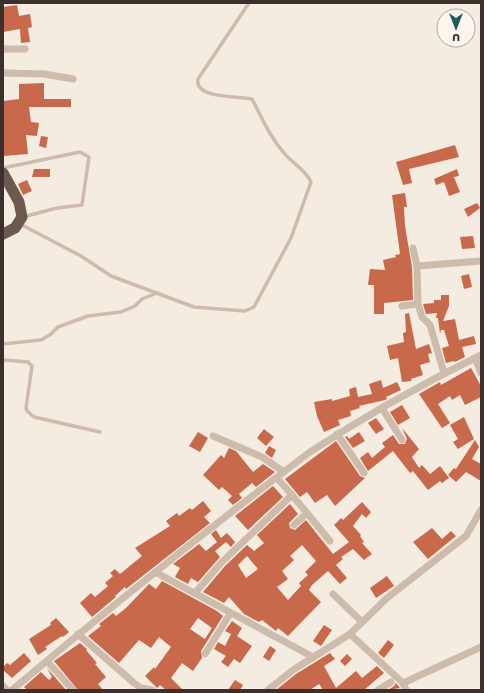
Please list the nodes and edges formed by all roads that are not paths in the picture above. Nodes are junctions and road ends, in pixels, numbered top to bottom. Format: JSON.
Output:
{"nodes":[{"id":1,"x":250,"y":3,"type":"edge"},
{"id":2,"x":26,"y":49,"type":"dead end"},
{"id":3,"x":3,"y":50,"type":"edge"},
{"id":4,"x":3,"y":73,"type":"edge"},
{"id":5,"x":73,"y":79,"type":"dead end"},
{"id":6,"x":3,"y":168,"type":"edge"},
{"id":7,"x":3,"y":173,"type":"edge"},
{"id":8,"x":20,"y":220,"type":"junction"},
{"id":9,"x":3,"y":234,"type":"edge"},
{"id":10,"x":413,"y":248,"type":"dead end"},
{"id":11,"x":481,"y":261,"type":"edge"},
{"id":12,"x":418,"y":266,"type":"junction"},
{"id":13,"x":157,"y":293,"type":"junction"},
{"id":14,"x":418,"y":304,"type":"junction"},
{"id":15,"x":402,"y":306,"type":"dead end"},
{"id":16,"x":3,"y":344,"type":"edge"},
{"id":17,"x":478,"y":356,"type":"edge"},
{"id":18,"x":3,"y":360,"type":"edge"},
{"id":19,"x":444,"y":372,"type":"junction"},
{"id":20,"x":481,"y":373,"type":"edge"},
{"id":21,"x":382,"y":408,"type":"junction"},
{"id":22,"x":100,"y":432,"type":"dead end"},
{"id":23,"x":337,"y":434,"type":"junction"},
{"id":24,"x":213,"y":436,"type":"dead end"},
{"id":25,"x":402,"y":440,"type":"dead end"},
{"id":26,"x":284,"y":472,"type":"junction"},
{"id":27,"x":364,"y":473,"type":"dead end"},
{"id":28,"x":277,"y":478,"type":"junction"},
{"id":29,"x":292,"y":495,"type":"junction"},
{"id":30,"x":481,"y":510,"type":"edge"},
{"id":31,"x":307,"y":513,"type":"junction"},
{"id":32,"x":294,"y":525,"type":"dead end"},
{"id":33,"x":330,"y":541,"type":"dead end"},
{"id":34,"x":155,"y":572,"type":"junction"},
{"id":35,"x":195,"y":593,"type":"junction"},
{"id":36,"x":333,"y":594,"type":"dead end"},
{"id":37,"x":230,"y":614,"type":"junction"},
{"id":38,"x":362,"y":622,"type":"junction"},
{"id":39,"x":78,"y":634,"type":"junction"},
{"id":40,"x":350,"y":634,"type":"junction"},
{"id":41,"x":481,"y":647,"type":"edge"},
{"id":42,"x":205,"y":654,"type":"dead end"},
{"id":43,"x":313,"y":657,"type":"junction"},
{"id":44,"x":47,"y":661,"type":"junction"},
{"id":45,"x":391,"y":682,"type":"dead end"},
{"id":46,"x":403,"y":682,"type":"junction"},
{"id":47,"x":3,"y":686,"type":"edge"},
{"id":48,"x":7,"y":690,"type":"edge"},
{"id":49,"x":12,"y":690,"type":"edge"},
{"id":50,"x":73,"y":690,"type":"edge"},
{"id":51,"x":152,"y":690,"type":"edge"},
{"id":52,"x":268,"y":690,"type":"edge"},
{"id":53,"x":378,"y":690,"type":"edge"},
{"id":54,"x":406,"y":690,"type":"edge"}],
"edges":[{"from":1,"to":13,"type":"lane"},
{"from":2,"to":3,"type":"street"},
{"from":4,"to":5,"type":"street"},
{"from":6,"to":8,"type":"lane"},
{"from":7,"to":8,"type":"highway"},
{"from":8,"to":9,"type":"highway"},
{"from":8,"to":13,"type":"lane"},
{"from":10,"to":12,"type":"street"},
{"from":11,"to":12,"type":"street"},
{"from":12,"to":14,"type":"street"},
{"from":13,"to":16,"type":"lane"},
{"from":14,"to":15,"type":"street"},
{"from":14,"to":19,"type":"street"},
{"from":17,"to":19,"type":"street"},
{"from":17,"to":20,"type":"street"},
{"from":18,"to":22,"type":"lane"},
{"from":19,"to":21,"type":"street"},
{"from":21,"to":23,"type":"street"},
{"from":21,"to":25,"type":"street"},
{"from":23,"to":26,"type":"street"},
{"from":23,"to":27,"type":"street"},
{"from":24,"to":26,"type":"street"},
{"from":26,"to":28,"type":"street"},
{"from":28,"to":29,"type":"street"},
{"from":28,"to":34,"type":"street"},
{"from":29,"to":31,"type":"street"},
{"from":29,"to":35,"type":"street"},
{"from":30,"to":38,"type":"street"},
{"from":31,"to":32,"type":"street"},
{"from":31,"to":33,"type":"street"},
{"from":34,"to":35,"type":"street"},
{"from":34,"to":39,"type":"street"},
{"from":35,"to":37,"type":"street"},
{"from":36,"to":38,"type":"street"},
{"from":37,"to":42,"type":"street"},
{"from":37,"to":43,"type":"street"},
{"from":38,"to":40,"type":"street"},
{"from":39,"to":44,"type":"street"},
{"from":39,"to":51,"type":"street"},
{"from":40,"to":43,"type":"street"},
{"from":40,"to":46,"type":"street"},
{"from":41,"to":46,"type":"street"},
{"from":43,"to":52,"type":"street"},
{"from":44,"to":49,"type":"street"},
{"from":44,"to":50,"type":"street"},
{"from":45,"to":53,"type":"street"},
{"from":46,"to":54,"type":"street"},
{"from":47,"to":48,"type":"street"}]}
